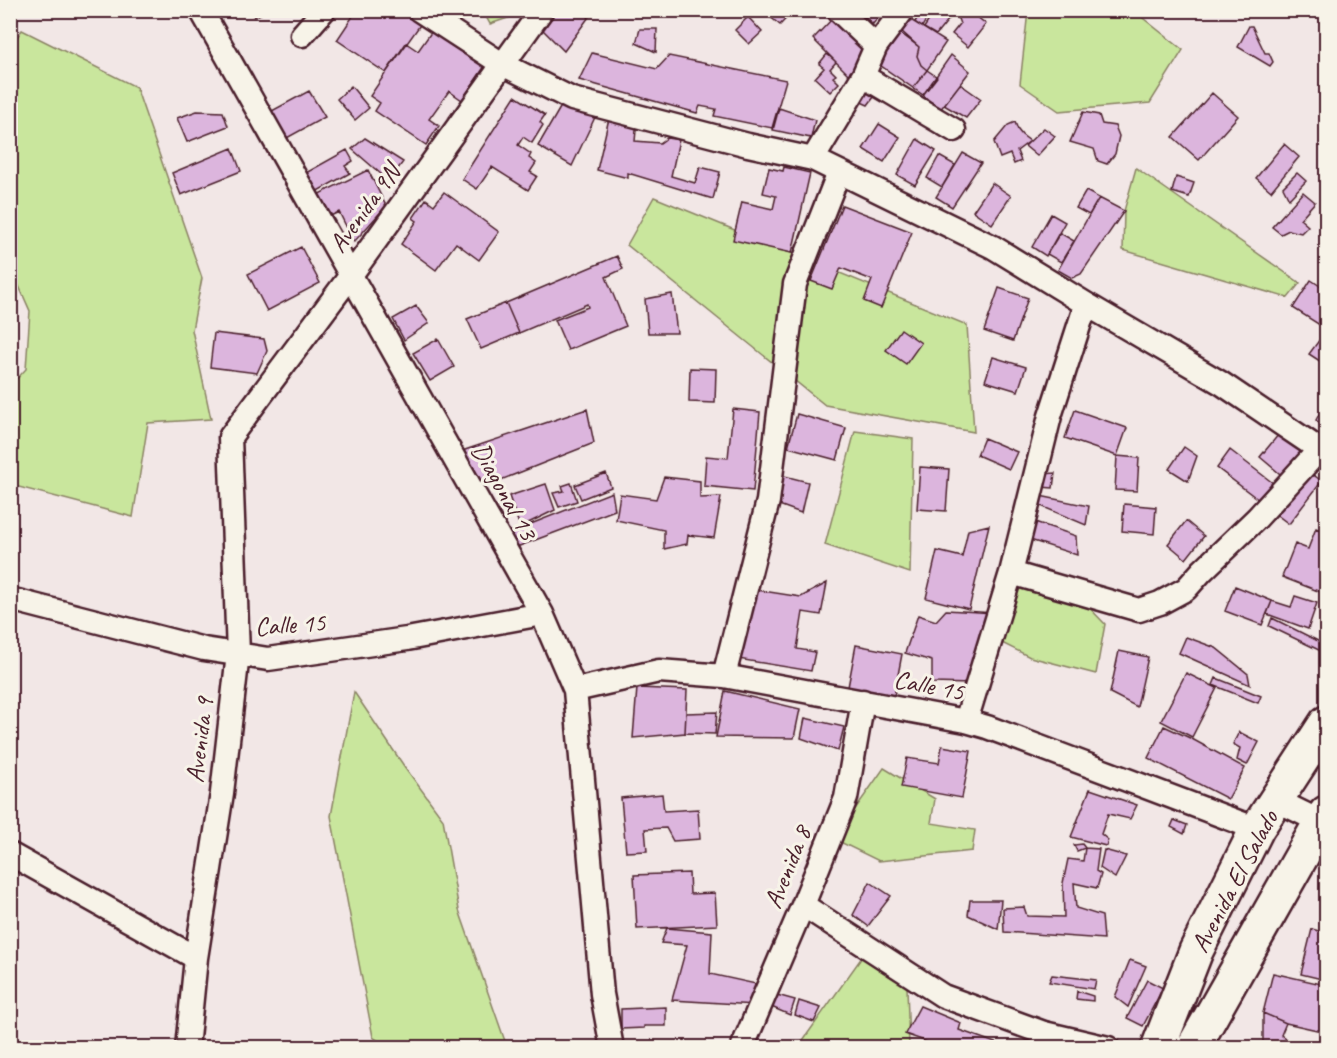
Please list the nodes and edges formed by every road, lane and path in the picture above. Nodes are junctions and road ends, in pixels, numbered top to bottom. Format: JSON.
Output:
{"nodes":[{"id":1,"x":201,"y":10,"type":"edge"},
{"id":2,"x":324,"y":10,"type":"edge"},
{"id":3,"x":419,"y":10,"type":"edge"},
{"id":4,"x":542,"y":10,"type":"edge"},
{"id":5,"x":838,"y":10,"type":"edge"},
{"id":6,"x":903,"y":10,"type":"edge"},
{"id":7,"x":302,"y":35,"type":"dead end"},
{"id":8,"x":876,"y":46,"type":"junction"},
{"id":9,"x":502,"y":64,"type":"junction"},
{"id":10,"x":863,"y":76,"type":"junction"},
{"id":11,"x":954,"y":129,"type":"dead end"},
{"id":12,"x":813,"y":159,"type":"junction"},
{"id":13,"x":838,"y":172,"type":"junction"},
{"id":14,"x":351,"y":275,"type":"junction"},
{"id":15,"x":1086,"y":304,"type":"junction"},
{"id":16,"x":230,"y":437,"type":"joint"},
{"id":17,"x":1323,"y":452,"type":"edge"},
{"id":18,"x":1011,"y":573,"type":"junction"},
{"id":19,"x":10,"y":599,"type":"edge"},
{"id":20,"x":542,"y":614,"type":"junction"},
{"id":21,"x":238,"y":654,"type":"junction"},
{"id":22,"x":724,"y":676,"type":"junction"},
{"id":23,"x":575,"y":690,"type":"junction"},
{"id":24,"x":863,"y":701,"type":"junction"},
{"id":25,"x":966,"y":721,"type":"junction"},
{"id":26,"x":1326,"y":723,"type":"edge"},
{"id":27,"x":1276,"y":800,"type":"junction"},
{"id":28,"x":1325,"y":820,"type":"edge"},
{"id":29,"x":1257,"y":829,"type":"junction"},
{"id":30,"x":10,"y":854,"type":"edge"},
{"id":31,"x":803,"y":905,"type":"junction"},
{"id":32,"x":196,"y":958,"type":"junction"},
{"id":33,"x":187,"y":1047,"type":"edge"},
{"id":34,"x":612,"y":1047,"type":"edge"},
{"id":35,"x":742,"y":1047,"type":"edge"},
{"id":36,"x":1108,"y":1047,"type":"edge"},
{"id":37,"x":1158,"y":1047,"type":"edge"},
{"id":38,"x":1193,"y":1047,"type":"edge"}],
"edges":[{"from":1,"to":14,"type":"street","name":"Diagonal 13"},
{"from":2,"to":7,"type":"street"},
{"from":3,"to":9,"type":"street"},
{"from":4,"to":9,"type":"street","name":"Avenida 9N"},
{"from":5,"to":8,"type":"street"},
{"from":6,"to":8,"type":"street"},
{"from":8,"to":10,"type":"street"},
{"from":9,"to":12,"type":"street"},
{"from":9,"to":14,"type":"street","name":"Avenida 9N"},
{"from":10,"to":11,"type":"street"},
{"from":10,"to":12,"type":"street"},
{"from":12,"to":13,"type":"street"},
{"from":13,"to":15,"type":"street"},
{"from":13,"to":22,"type":"street"},
{"from":14,"to":16,"type":"street","name":"Avenida 9N"},
{"from":14,"to":20,"type":"street","name":"Diagonal 13"},
{"from":15,"to":17,"type":"street"},
{"from":15,"to":18,"type":"street"},
{"from":16,"to":21,"type":"street","name":"Avenida 9"},
{"from":17,"to":18,"type":"street"},
{"from":18,"to":25,"type":"street"},
{"from":19,"to":21,"type":"street","name":"Calle 15"},
{"from":20,"to":21,"type":"street","name":"Calle 15"},
{"from":20,"to":23,"type":"street","name":"Diagonal 13"},
{"from":21,"to":32,"type":"street","name":"Avenida 9"},
{"from":22,"to":23,"type":"street","name":"Calle 15"},
{"from":22,"to":24,"type":"street","name":"Calle 15"},
{"from":23,"to":34,"type":"street","name":"Diagonal 13"},
{"from":24,"to":25,"type":"street","name":"Calle 15"},
{"from":24,"to":31,"type":"street","name":"Avenida 8"},
{"from":25,"to":29,"type":"street","name":"Calle 15"},
{"from":26,"to":27,"type":"main road","name":"Avenida El Salado"},
{"from":27,"to":28,"type":"street"},
{"from":27,"to":29,"type":"main road","name":"Avenida El Salado"},
{"from":28,"to":38,"type":"main road","name":"Avenida El Salado"},
{"from":29,"to":37,"type":"main road","name":"Avenida El Salado"},
{"from":30,"to":32,"type":"street"},
{"from":31,"to":35,"type":"street","name":"Avenida 8"},
{"from":31,"to":36,"type":"street"},
{"from":32,"to":33,"type":"street","name":"Avenida 9"}]}
